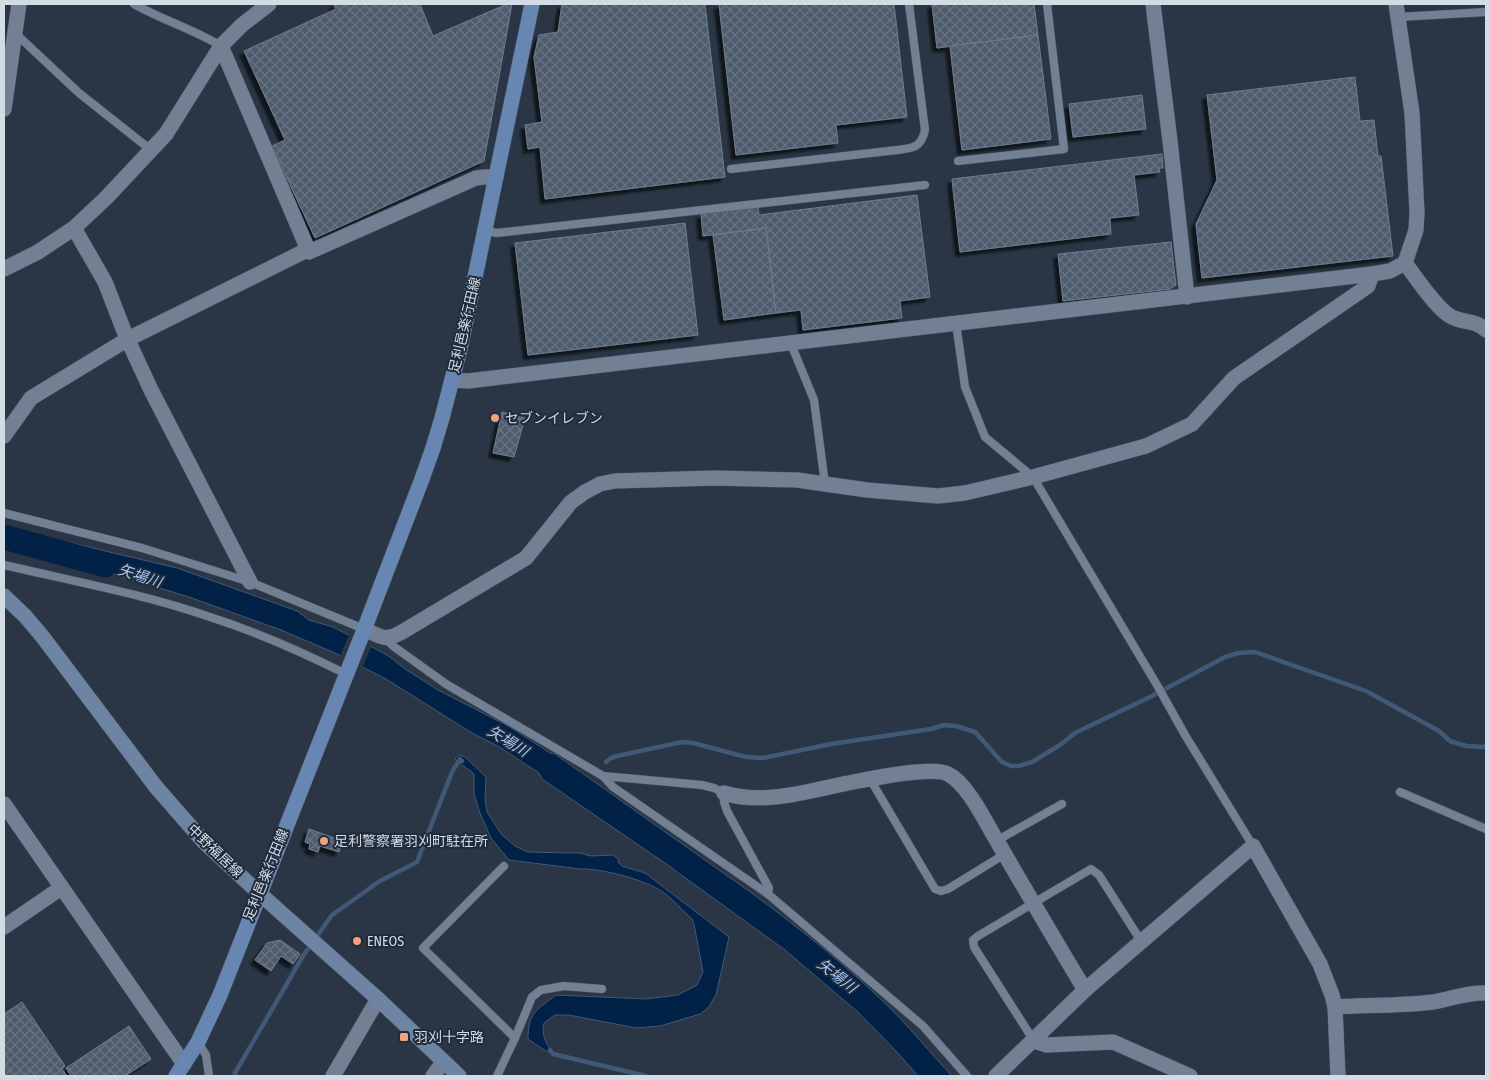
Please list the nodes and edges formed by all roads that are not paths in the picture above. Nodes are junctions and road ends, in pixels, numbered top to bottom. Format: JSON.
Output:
{"nodes":[{"id":1,"x":19,"y":4,"type":"edge"},
{"id":2,"x":134,"y":4,"type":"edge"},
{"id":3,"x":268,"y":4,"type":"edge"},
{"id":4,"x":532,"y":4,"type":"edge"},
{"id":5,"x":910,"y":4,"type":"edge"},
{"id":6,"x":1047,"y":4,"type":"edge"},
{"id":7,"x":1153,"y":4,"type":"edge"},
{"id":8,"x":1397,"y":11,"type":"edge"},
{"id":9,"x":1486,"y":12,"type":"edge"},
{"id":10,"x":14,"y":33,"type":"junction"},
{"id":11,"x":221,"y":46,"type":"junction"},
{"id":12,"x":4,"y":109,"type":"edge"},
{"id":13,"x":151,"y":150,"type":"junction"},
{"id":14,"x":958,"y":161,"type":"dead end"},
{"id":15,"x":731,"y":169,"type":"dead end"},
{"id":16,"x":496,"y":177,"type":"junction"},
{"id":17,"x":925,"y":185,"type":"dead end"},
{"id":18,"x":74,"y":228,"type":"junction"},
{"id":19,"x":484,"y":230,"type":"junction"},
{"id":20,"x":307,"y":250,"type":"junction"},
{"id":21,"x":1405,"y":263,"type":"junction"},
{"id":22,"x":4,"y":269,"type":"edge"},
{"id":23,"x":1372,"y":274,"type":"junction"},
{"id":24,"x":1187,"y":297,"type":"junction"},
{"id":25,"x":956,"y":324,"type":"junction"},
{"id":26,"x":1485,"y":328,"type":"edge"},
{"id":27,"x":128,"y":339,"type":"junction"},
{"id":28,"x":791,"y":344,"type":"junction"},
{"id":29,"x":452,"y":380,"type":"junction"},
{"id":30,"x":4,"y":436,"type":"edge"},
{"id":31,"x":1033,"y":477,"type":"junction"},
{"id":32,"x":825,"y":484,"type":"junction"},
{"id":33,"x":4,"y":513,"type":"edge"},
{"id":34,"x":4,"y":566,"type":"edge"},
{"id":35,"x":250,"y":582,"type":"junction"},
{"id":36,"x":4,"y":596,"type":"edge"},
{"id":37,"x":363,"y":632,"type":"junction"},
{"id":38,"x":386,"y":639,"type":"junction"},
{"id":39,"x":347,"y":672,"type":"junction"},
{"id":40,"x":603,"y":776,"type":"junction"},
{"id":41,"x":870,"y":779,"type":"junction"},
{"id":42,"x":1400,"y":792,"type":"dead end"},
{"id":43,"x":724,"y":793,"type":"junction"},
{"id":44,"x":4,"y":804,"type":"edge"},
{"id":45,"x":1062,"y":804,"type":"dead end"},
{"id":46,"x":1486,"y":829,"type":"edge"},
{"id":47,"x":996,"y":841,"type":"junction"},
{"id":48,"x":1253,"y":846,"type":"junction"},
{"id":49,"x":1004,"y":854,"type":"junction"},
{"id":50,"x":504,"y":866,"type":"dead end"},
{"id":51,"x":62,"y":888,"type":"junction"},
{"id":52,"x":259,"y":893,"type":"junction"},
{"id":53,"x":768,"y":894,"type":"junction"},
{"id":54,"x":1033,"y":903,"type":"junction"},
{"id":55,"x":4,"y":927,"type":"edge"},
{"id":56,"x":1141,"y":941,"type":"junction"},
{"id":57,"x":602,"y":988,"type":"dead end"},
{"id":58,"x":1086,"y":989,"type":"junction"},
{"id":59,"x":1486,"y":993,"type":"edge"},
{"id":60,"x":378,"y":998,"type":"junction"},
{"id":61,"x":1335,"y":1007,"type":"junction"},
{"id":62,"x":515,"y":1038,"type":"junction"},
{"id":63,"x":1034,"y":1041,"type":"junction"},
{"id":64,"x":198,"y":1042,"type":"junction"},
{"id":65,"x":443,"y":1062,"type":"junction"},
{"id":66,"x":180,"y":1070,"type":"edge"},
{"id":67,"x":209,"y":1076,"type":"edge"},
{"id":68,"x":333,"y":1076,"type":"edge"},
{"id":69,"x":433,"y":1076,"type":"edge"},
{"id":70,"x":459,"y":1076,"type":"edge"},
{"id":71,"x":497,"y":1076,"type":"edge"},
{"id":72,"x":967,"y":1076,"type":"edge"},
{"id":73,"x":996,"y":1076,"type":"edge"},
{"id":74,"x":1190,"y":1076,"type":"edge"},
{"id":75,"x":1338,"y":1076,"type":"edge"}],
"edges":[{"from":1,"to":10,"type":"street"},
{"from":2,"to":11,"type":"lane"},
{"from":3,"to":11,"type":"street"},
{"from":4,"to":16,"type":"main road","name":"足利邑楽行田線"},
{"from":5,"to":15,"type":"lane"},
{"from":6,"to":14,"type":"lane"},
{"from":7,"to":24,"type":"street"},
{"from":8,"to":9,"type":"lane"},
{"from":8,"to":21,"type":"street"},
{"from":10,"to":12,"type":"street"},
{"from":10,"to":13,"type":"lane"},
{"from":11,"to":13,"type":"street"},
{"from":11,"to":20,"type":"street"},
{"from":13,"to":18,"type":"street"},
{"from":16,"to":19,"type":"main road","name":"足利邑楽行田線"},
{"from":16,"to":20,"type":"street"},
{"from":17,"to":19,"type":"lane"},
{"from":18,"to":22,"type":"street"},
{"from":18,"to":27,"type":"street"},
{"from":19,"to":29,"type":"main road","name":"足利邑楽行田線"},
{"from":20,"to":27,"type":"street"},
{"from":21,"to":23,"type":"street"},
{"from":21,"to":26,"type":"street"},
{"from":23,"to":24,"type":"street"},
{"from":23,"to":31,"type":"street"},
{"from":24,"to":25,"type":"street"},
{"from":25,"to":28,"type":"street"},
{"from":25,"to":31,"type":"lane"},
{"from":27,"to":30,"type":"street"},
{"from":27,"to":35,"type":"street"},
{"from":28,"to":29,"type":"street"},
{"from":28,"to":32,"type":"lane"},
{"from":29,"to":37,"type":"main road","name":"足利邑楽行田線"},
{"from":31,"to":32,"type":"street"},
{"from":31,"to":48,"type":"lane"},
{"from":32,"to":38,"type":"street"},
{"from":33,"to":35,"type":"lane"},
{"from":34,"to":39,"type":"lane"},
{"from":35,"to":37,"type":"lane"},
{"from":36,"to":52,"type":"main road","name":"中野福居線"},
{"from":37,"to":38,"type":"street"},
{"from":37,"to":39,"type":"main road","name":"足利邑楽行田線"},
{"from":38,"to":40,"type":"lane"},
{"from":39,"to":52,"type":"main road","name":"足利邑楽行田線"},
{"from":40,"to":43,"type":"lane"},
{"from":40,"to":53,"type":"lane"},
{"from":41,"to":43,"type":"street"},
{"from":41,"to":47,"type":"street"},
{"from":41,"to":49,"type":"lane"},
{"from":42,"to":46,"type":"lane"},
{"from":43,"to":53,"type":"lane"},
{"from":44,"to":51,"type":"street"},
{"from":45,"to":47,"type":"lane"},
{"from":47,"to":49,"type":"street"},
{"from":48,"to":56,"type":"street"},
{"from":48,"to":61,"type":"street"},
{"from":49,"to":54,"type":"street"},
{"from":50,"to":62,"type":"lane"},
{"from":51,"to":55,"type":"street"},
{"from":51,"to":66,"type":"street"},
{"from":52,"to":60,"type":"main road","name":"中野福居線"},
{"from":52,"to":64,"type":"main road","name":"足利邑楽行田線"},
{"from":53,"to":72,"type":"lane"},
{"from":54,"to":56,"type":"lane"},
{"from":54,"to":58,"type":"street"},
{"from":54,"to":63,"type":"lane"},
{"from":56,"to":58,"type":"street"},
{"from":57,"to":62,"type":"lane"},
{"from":58,"to":63,"type":"street"},
{"from":59,"to":61,"type":"street"},
{"from":60,"to":65,"type":"main road","name":"中野福居線"},
{"from":60,"to":68,"type":"street"},
{"from":61,"to":75,"type":"street"},
{"from":62,"to":71,"type":"lane"},
{"from":63,"to":73,"type":"street"},
{"from":63,"to":74,"type":"street"},
{"from":64,"to":66,"type":"main road","name":"足利邑楽行田線"},
{"from":64,"to":67,"type":"lane"},
{"from":65,"to":69,"type":"street"},
{"from":65,"to":70,"type":"main road","name":"中野福居線"}]}
